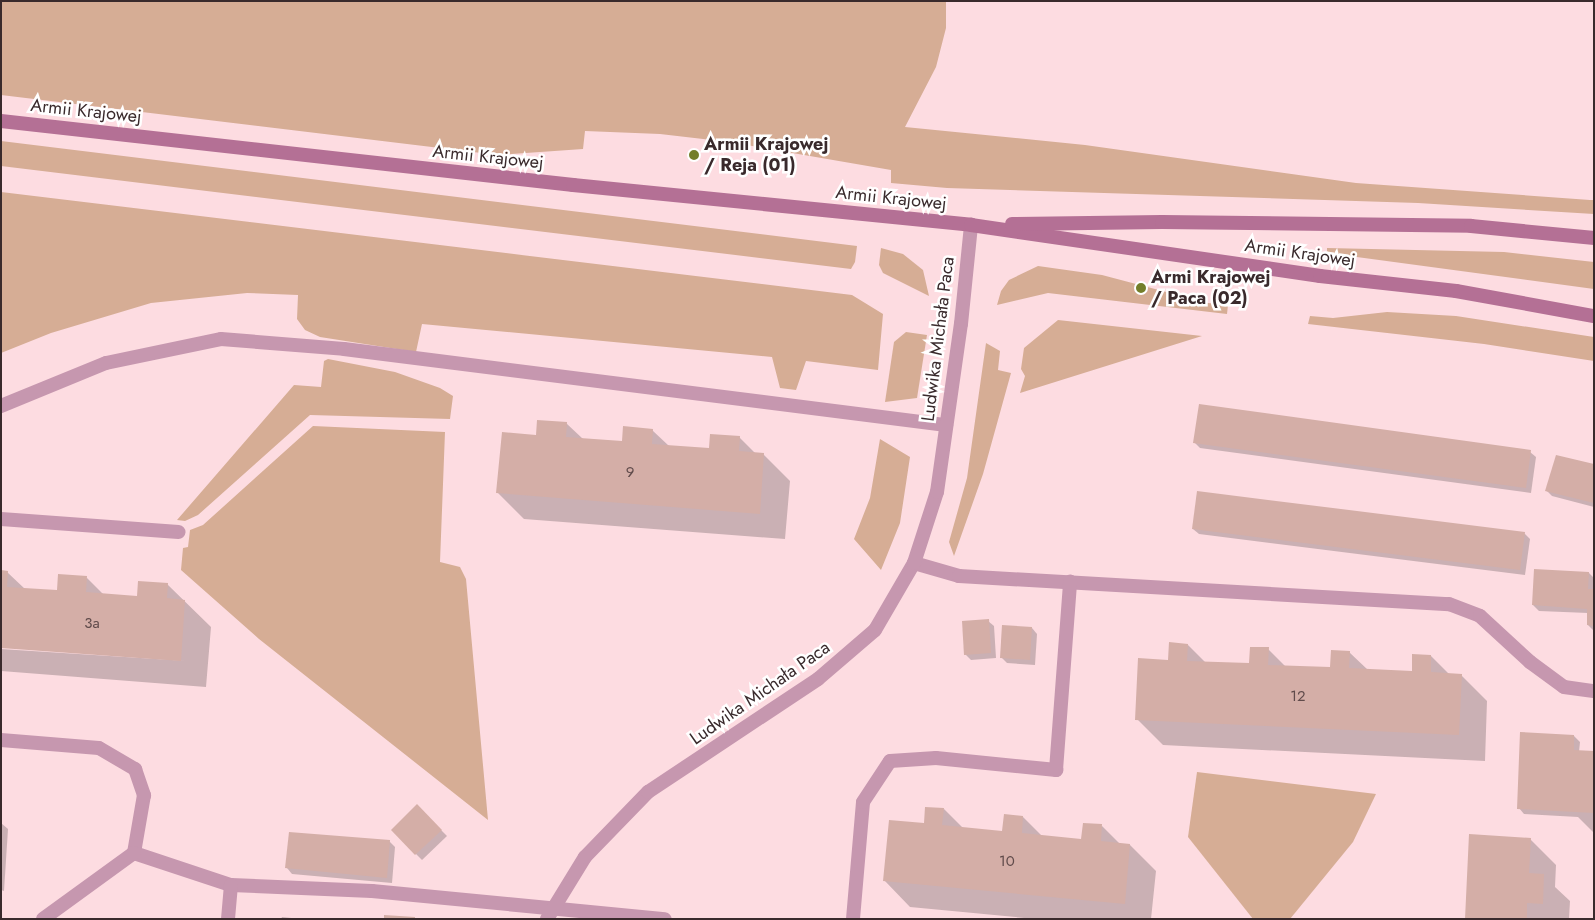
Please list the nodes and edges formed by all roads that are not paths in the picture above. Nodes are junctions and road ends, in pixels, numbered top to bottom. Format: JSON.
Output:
{"nodes":[{"id":1,"x":1,"y":121,"type":"edge"},
{"id":2,"x":971,"y":225,"type":"junction"},
{"id":3,"x":1594,"y":238,"type":"edge"},
{"id":4,"x":1594,"y":316,"type":"edge"},
{"id":5,"x":1,"y":406,"type":"edge"},
{"id":6,"x":946,"y":425,"type":"junction"},
{"id":7,"x":1,"y":519,"type":"edge"},
{"id":8,"x":179,"y":532,"type":"dead end"},
{"id":9,"x":914,"y":563,"type":"junction"},
{"id":10,"x":1070,"y":582,"type":"junction"},
{"id":11,"x":1594,"y":691,"type":"edge"},
{"id":12,"x":1,"y":740,"type":"edge"},
{"id":13,"x":134,"y":853,"type":"junction"},
{"id":14,"x":231,"y":885,"type":"junction"},
{"id":15,"x":549,"y":914,"type":"edge"},
{"id":16,"x":42,"y":919,"type":"edge"},
{"id":17,"x":228,"y":919,"type":"edge"},
{"id":18,"x":665,"y":919,"type":"edge"},
{"id":19,"x":853,"y":919,"type":"edge"}],
"edges":[{"from":1,"to":2,"type":"main road","name":"Armii Krajowej"},
{"from":2,"to":3,"type":"main road","name":"Armii Krajowej"},
{"from":2,"to":4,"type":"main road","name":"Armii Krajowej"},
{"from":2,"to":6,"type":"street","name":"Ludwika Michała Paca"},
{"from":5,"to":6,"type":"street"},
{"from":6,"to":9,"type":"street","name":"Ludwika Michała Paca"},
{"from":7,"to":8,"type":"street"},
{"from":9,"to":10,"type":"street"},
{"from":9,"to":15,"type":"street","name":"Ludwika Michała Paca"},
{"from":10,"to":11,"type":"street"},
{"from":10,"to":19,"type":"street"},
{"from":12,"to":13,"type":"street"},
{"from":13,"to":14,"type":"street"},
{"from":13,"to":16,"type":"street"},
{"from":14,"to":15,"type":"street"},
{"from":14,"to":17,"type":"street"},
{"from":15,"to":18,"type":"street"}]}
